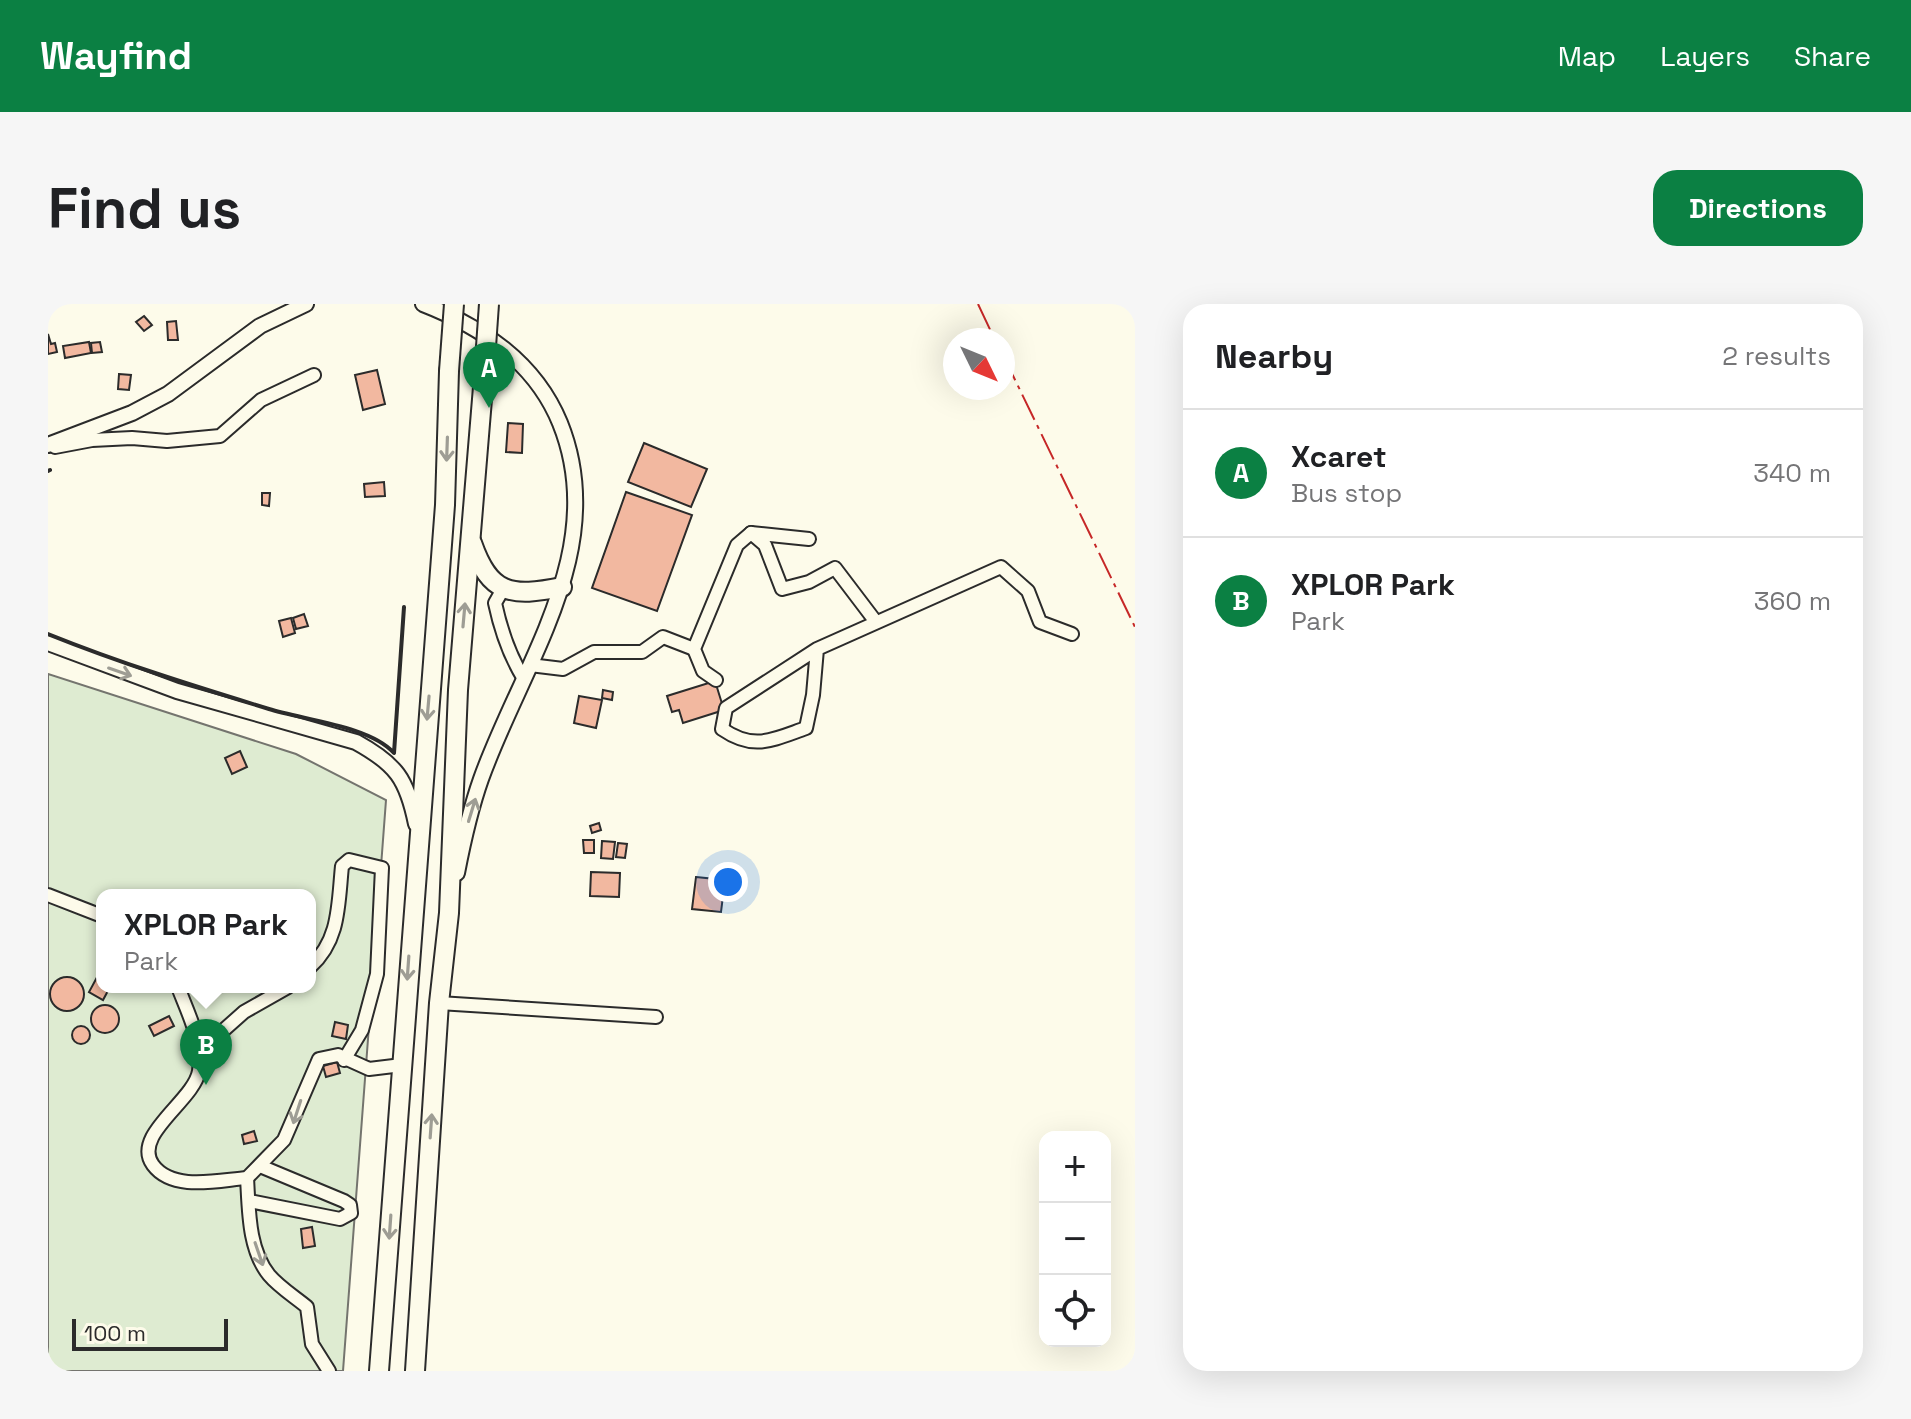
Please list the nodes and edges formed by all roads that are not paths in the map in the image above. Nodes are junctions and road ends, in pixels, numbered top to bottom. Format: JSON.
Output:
{"nodes":[{"id":1,"x":306,"y":304,"type":"edge"},
{"id":2,"x":423,"y":304,"type":"edge"},
{"id":3,"x":454,"y":304,"type":"edge"},
{"id":4,"x":489,"y":304,"type":"edge"},
{"id":5,"x":314,"y":375,"type":"dead end"},
{"id":6,"x":48,"y":447,"type":"edge"},
{"id":7,"x":751,"y":533,"type":"junction"},
{"id":8,"x":470,"y":536,"type":"junction"},
{"id":9,"x":809,"y":539,"type":"dead end"},
{"id":10,"x":562,"y":587,"type":"junction"},
{"id":11,"x":503,"y":589,"type":"junction"},
{"id":12,"x":876,"y":622,"type":"junction"},
{"id":13,"x":1072,"y":634,"type":"dead end"},
{"id":14,"x":48,"y":643,"type":"edge"},
{"id":15,"x":694,"y":649,"type":"junction"},
{"id":16,"x":817,"y":649,"type":"junction"},
{"id":17,"x":527,"y":672,"type":"junction"},
{"id":18,"x":716,"y":680,"type":"dead end"},
{"id":19,"x":418,"y":833,"type":"junction"},
{"id":20,"x":48,"y":895,"type":"edge"},
{"id":21,"x":449,"y":913,"type":"junction"},
{"id":22,"x":96,"y":914,"type":"edge"},
{"id":23,"x":316,"y":961,"type":"edge"},
{"id":24,"x":180,"y":993,"type":"edge"},
{"id":25,"x":277,"y":993,"type":"edge"},
{"id":26,"x":439,"y":1003,"type":"junction"},
{"id":27,"x":656,"y":1017,"type":"dead end"},
{"id":28,"x":199,"y":1052,"type":"junction"},
{"id":29,"x":344,"y":1060,"type":"junction"},
{"id":30,"x":402,"y":1065,"type":"junction"},
{"id":31,"x":260,"y":1166,"type":"junction"},
{"id":32,"x":247,"y":1178,"type":"junction"},
{"id":33,"x":249,"y":1201,"type":"junction"},
{"id":34,"x":329,"y":1371,"type":"edge"},
{"id":35,"x":379,"y":1371,"type":"edge"},
{"id":36,"x":415,"y":1371,"type":"edge"}],
"edges":[{"from":1,"to":6,"type":"main road"},
{"from":2,"to":10,"type":"main road"},
{"from":3,"to":19,"type":"highway","one_way":true,"bridge":true},
{"from":4,"to":8,"type":"highway","bridge":true},
{"from":5,"to":6,"type":"street"},
{"from":7,"to":9,"type":"street"},
{"from":7,"to":12,"type":"street"},
{"from":7,"to":15,"type":"street"},
{"from":8,"to":11,"type":"highway"},
{"from":21,"to":8,"type":"highway","one_way":true},
{"from":10,"to":11,"type":"highway"},
{"from":10,"to":17,"type":"main road"},
{"from":11,"to":17,"type":"street"},
{"from":12,"to":13,"type":"street"},
{"from":12,"to":16,"type":"street"},
{"from":14,"to":19,"type":"main road","one_way":true},
{"from":15,"to":17,"type":"street"},
{"from":15,"to":18,"type":"street"},
{"from":16,"to":16,"type":"street"},
{"from":21,"to":17,"type":"main road","one_way":true},
{"from":19,"to":30,"type":"highway","one_way":true},
{"from":20,"to":22,"type":"street"},
{"from":21,"to":26,"type":"highway"},
{"from":23,"to":29,"type":"street"},
{"from":24,"to":28,"type":"street"},
{"from":25,"to":28,"type":"street"},
{"from":26,"to":27,"type":"street"},
{"from":36,"to":26,"type":"highway","one_way":true},
{"from":28,"to":32,"type":"street"},
{"from":29,"to":30,"type":"street"},
{"from":29,"to":31,"type":"street","one_way":true},
{"from":30,"to":35,"type":"highway","one_way":true},
{"from":31,"to":32,"type":"street"},
{"from":31,"to":33,"type":"street"},
{"from":32,"to":33,"type":"street"},
{"from":33,"to":34,"type":"street","one_way":true}]}
